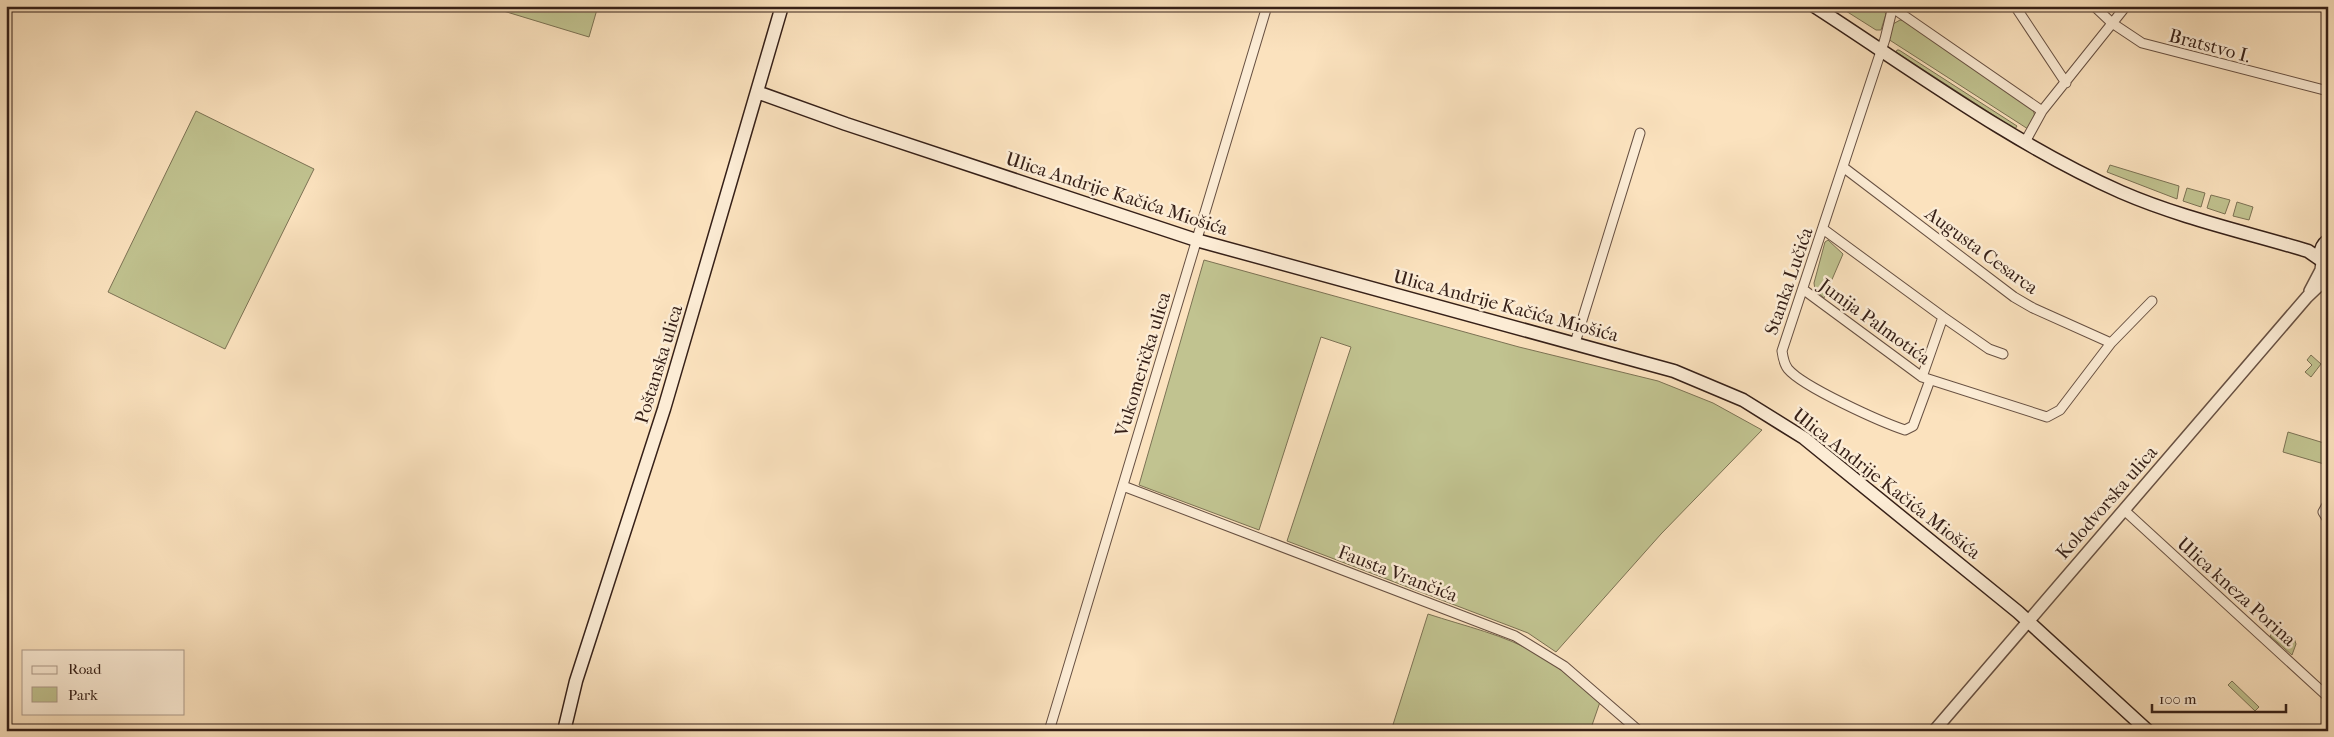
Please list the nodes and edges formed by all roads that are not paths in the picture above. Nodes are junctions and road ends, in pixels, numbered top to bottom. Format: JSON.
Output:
{"nodes":[{"id":1,"x":782,"y":6,"type":"edge"},
{"id":2,"x":1267,"y":6,"type":"edge"},
{"id":3,"x":1814,"y":6,"type":"edge"},
{"id":4,"x":2016,"y":6,"type":"edge"},
{"id":5,"x":2094,"y":6,"type":"edge"},
{"id":6,"x":2126,"y":6,"type":"edge"},
{"id":7,"x":1892,"y":7,"type":"edge"},
{"id":8,"x":2112,"y":23,"type":"junction"},
{"id":9,"x":1881,"y":49,"type":"junction"},
{"id":10,"x":2066,"y":83,"type":"junction"},
{"id":11,"x":2328,"y":91,"type":"edge"},
{"id":12,"x":757,"y":92,"type":"junction"},
{"id":13,"x":2042,"y":111,"type":"junction"},
{"id":14,"x":1640,"y":133,"type":"dead end"},
{"id":15,"x":2025,"y":142,"type":"junction"},
{"id":16,"x":1843,"y":167,"type":"junction"},
{"id":17,"x":1823,"y":229,"type":"junction"},
{"id":18,"x":1196,"y":240,"type":"junction"},
{"id":19,"x":2328,"y":240,"type":"edge"},
{"id":20,"x":2324,"y":264,"type":"edge"},
{"id":21,"x":2328,"y":277,"type":"edge"},
{"id":22,"x":1804,"y":290,"type":"junction"},
{"id":23,"x":2307,"y":297,"type":"junction"},
{"id":24,"x":2152,"y":301,"type":"dead end"},
{"id":25,"x":1943,"y":317,"type":"junction"},
{"id":26,"x":1575,"y":343,"type":"junction"},
{"id":27,"x":2111,"y":343,"type":"junction"},
{"id":28,"x":2003,"y":354,"type":"dead end"},
{"id":29,"x":1926,"y":379,"type":"junction"},
{"id":30,"x":1123,"y":486,"type":"junction"},
{"id":31,"x":2328,"y":502,"type":"edge"},
{"id":32,"x":2124,"y":510,"type":"junction"},
{"id":33,"x":2328,"y":520,"type":"edge"},
{"id":34,"x":2027,"y":620,"type":"junction"},
{"id":35,"x":2328,"y":697,"type":"edge"},
{"id":36,"x":564,"y":731,"type":"edge"},
{"id":37,"x":1049,"y":731,"type":"edge"},
{"id":38,"x":1639,"y":731,"type":"edge"},
{"id":39,"x":1934,"y":731,"type":"edge"},
{"id":40,"x":2148,"y":731,"type":"edge"}],
"edges":[{"from":1,"to":12,"type":"main road","name":"Poštanska ulica"},
{"from":2,"to":18,"type":"street","name":"Vukomerička ulica"},
{"from":3,"to":9,"type":"main road"},
{"from":4,"to":10,"type":"street"},
{"from":5,"to":8,"type":"street","name":"Bratstvo I."},
{"from":6,"to":8,"type":"street"},
{"from":7,"to":9,"type":"street","name":"Stanka Lučića"},
{"from":7,"to":13,"type":"street"},
{"from":8,"to":10,"type":"street"},
{"from":8,"to":11,"type":"street","name":"Bratstvo I."},
{"from":9,"to":15,"type":"main road"},
{"from":9,"to":16,"type":"street","name":"Stanka Lučića"},
{"from":10,"to":13,"type":"street"},
{"from":12,"to":18,"type":"main road","name":"Ulica Andrije Kačića Miošića"},
{"from":12,"to":36,"type":"main road","name":"Poštanska ulica"},
{"from":13,"to":15,"type":"street"},
{"from":14,"to":26,"type":"street"},
{"from":15,"to":20,"type":"main road"},
{"from":16,"to":17,"type":"street","name":"Stanka Lučića"},
{"from":16,"to":27,"type":"street","name":"Augusta Cesarca"},
{"from":17,"to":22,"type":"street","name":"Stanka Lučića"},
{"from":17,"to":25,"type":"street"},
{"from":18,"to":26,"type":"main road","name":"Ulica Andrije Kačića Miošića"},
{"from":18,"to":30,"type":"street","name":"Vukomerička ulica"},
{"from":19,"to":20,"type":"main road"},
{"from":20,"to":23,"type":"street","name":"Kolodvorska ulica"},
{"from":21,"to":23,"type":"street","name":"Kolodvorska ulica"},
{"from":22,"to":29,"type":"street","name":"Junija Palmotića"},
{"from":22,"to":29,"type":"street","name":"Stanka Lučića"},
{"from":23,"to":32,"type":"street","name":"Kolodvorska ulica"},
{"from":24,"to":27,"type":"street"},
{"from":25,"to":28,"type":"street"},
{"from":25,"to":29,"type":"street"},
{"from":26,"to":34,"type":"main road","name":"Ulica Andrije Kačića Miošića"},
{"from":27,"to":29,"type":"street","name":"Junija Palmotića"},
{"from":30,"to":37,"type":"street","name":"Vukomerička ulica"},
{"from":30,"to":38,"type":"street","name":"Fausta Vrančića"},
{"from":31,"to":33,"type":"street"},
{"from":32,"to":34,"type":"street","name":"Kolodvorska ulica"},
{"from":32,"to":35,"type":"street","name":"Ulica kneza Porina"},
{"from":34,"to":39,"type":"street","name":"Kolodvorska ulica"},
{"from":34,"to":40,"type":"main road","name":"Ulica Andrije Kačića Miošića"}]}
